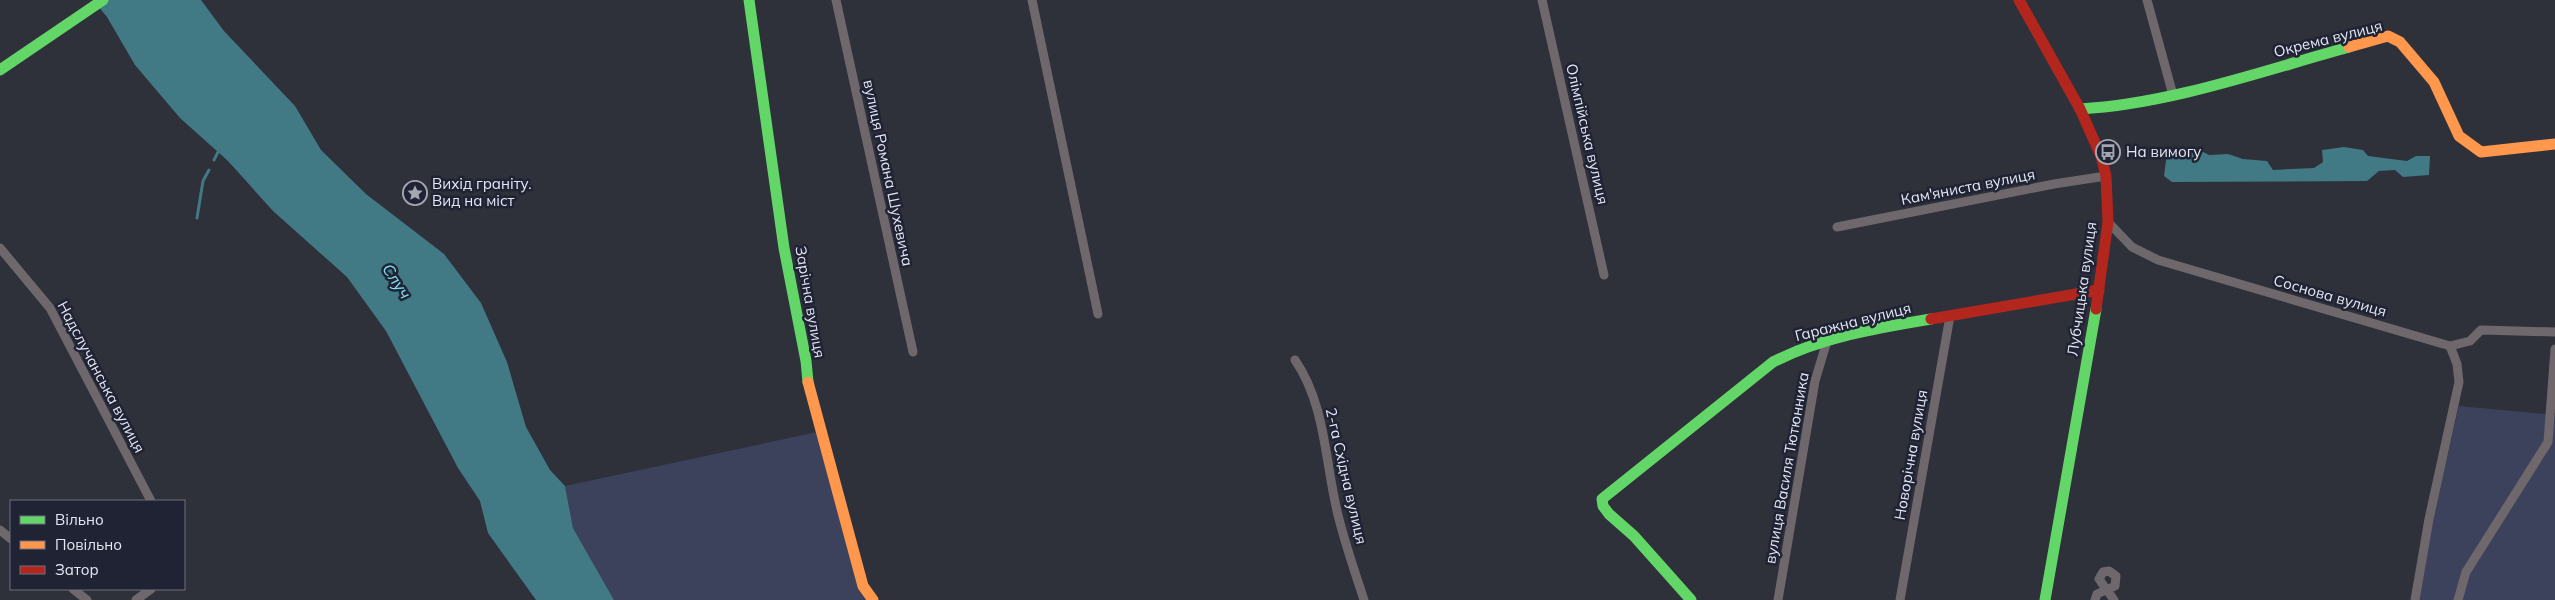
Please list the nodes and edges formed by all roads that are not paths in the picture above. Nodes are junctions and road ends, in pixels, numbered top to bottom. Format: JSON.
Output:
{"nodes":[{"id":1,"x":103,"y":0,"type":"edge"},
{"id":2,"x":749,"y":0,"type":"edge"},
{"id":3,"x":836,"y":0,"type":"edge"},
{"id":4,"x":1032,"y":0,"type":"edge"},
{"id":5,"x":1542,"y":0,"type":"edge"},
{"id":6,"x":2019,"y":0,"type":"edge"},
{"id":7,"x":2147,"y":0,"type":"edge"},
{"id":8,"x":0,"y":70,"type":"edge"},
{"id":9,"x":2173,"y":95,"type":"junction"},
{"id":10,"x":2080,"y":109,"type":"junction"},
{"id":11,"x":2555,"y":144,"type":"edge"},
{"id":12,"x":2106,"y":176,"type":"junction"},
{"id":13,"x":2108,"y":222,"type":"junction"},
{"id":14,"x":1837,"y":227,"type":"dead end"},
{"id":15,"x":0,"y":248,"type":"edge"},
{"id":16,"x":1604,"y":275,"type":"dead end"},
{"id":17,"x":2099,"y":290,"type":"junction"},
{"id":18,"x":1098,"y":314,"type":"dead end"},
{"id":19,"x":1950,"y":316,"type":"junction"},
{"id":20,"x":2555,"y":332,"type":"edge"},
{"id":21,"x":1827,"y":341,"type":"junction"},
{"id":22,"x":2450,"y":346,"type":"junction"},
{"id":23,"x":2555,"y":349,"type":"edge"},
{"id":24,"x":913,"y":352,"type":"dead end"},
{"id":25,"x":1295,"y":360,"type":"dead end"},
{"id":26,"x":150,"y":500,"type":"edge"},
{"id":27,"x":0,"y":530,"type":"edge"},
{"id":28,"x":10,"y":538,"type":"edge"},
{"id":29,"x":74,"y":590,"type":"edge"},
{"id":30,"x":150,"y":590,"type":"edge"},
{"id":31,"x":87,"y":600,"type":"edge"},
{"id":32,"x":136,"y":600,"type":"edge"},
{"id":33,"x":874,"y":600,"type":"edge"},
{"id":34,"x":1364,"y":600,"type":"edge"},
{"id":35,"x":1691,"y":600,"type":"edge"},
{"id":36,"x":1778,"y":600,"type":"edge"},
{"id":37,"x":1900,"y":600,"type":"edge"},
{"id":38,"x":2045,"y":600,"type":"edge"},
{"id":39,"x":2096,"y":600,"type":"edge"},
{"id":40,"x":2114,"y":600,"type":"edge"},
{"id":41,"x":2415,"y":600,"type":"edge"},
{"id":42,"x":2458,"y":600,"type":"edge"}],
"edges":[{"from":1,"to":8,"type":"street"},
{"from":2,"to":33,"type":"street","name":"Зарічна вулиця"},
{"from":3,"to":24,"type":"street","name":"вулиця Романа Шухевича"},
{"from":4,"to":18,"type":"street"},
{"from":5,"to":16,"type":"street","name":"Олімпійська вулиця"},
{"from":6,"to":10,"type":"street","name":"Лубчицька вулиця"},
{"from":7,"to":9,"type":"street"},
{"from":9,"to":10,"type":"street","name":"Окрема вулиця"},
{"from":9,"to":11,"type":"street","name":"Окрема вулиця"},
{"from":10,"to":12,"type":"street","name":"Лубчицька вулиця"},
{"from":12,"to":13,"type":"street","name":"Лубчицька вулиця"},
{"from":12,"to":14,"type":"street","name":"Кам'яниста вулиця"},
{"from":13,"to":17,"type":"street","name":"Лубчицька вулиця"},
{"from":13,"to":22,"type":"street","name":"Соснова вулиця"},
{"from":15,"to":26,"type":"street","name":"Надслучанська вулиця"},
{"from":17,"to":19,"type":"street","name":"Гаражна вулиця"},
{"from":17,"to":38,"type":"street","name":"Лубчицька вулиця"},
{"from":19,"to":21,"type":"street","name":"Гаражна вулиця"},
{"from":19,"to":37,"type":"street","name":"Новорічна вулиця"},
{"from":20,"to":22,"type":"street"},
{"from":21,"to":35,"type":"street","name":"Гаражна вулиця"},
{"from":21,"to":36,"type":"street","name":"вулиця Василя Тютюнника"},
{"from":22,"to":41,"type":"street"},
{"from":23,"to":42,"type":"street"},
{"from":25,"to":34,"type":"street","name":"2-га Східна вулиця"},
{"from":27,"to":28,"type":"street"},
{"from":29,"to":31,"type":"street"},
{"from":30,"to":32,"type":"street"},
{"from":39,"to":40,"type":"street"}]}
